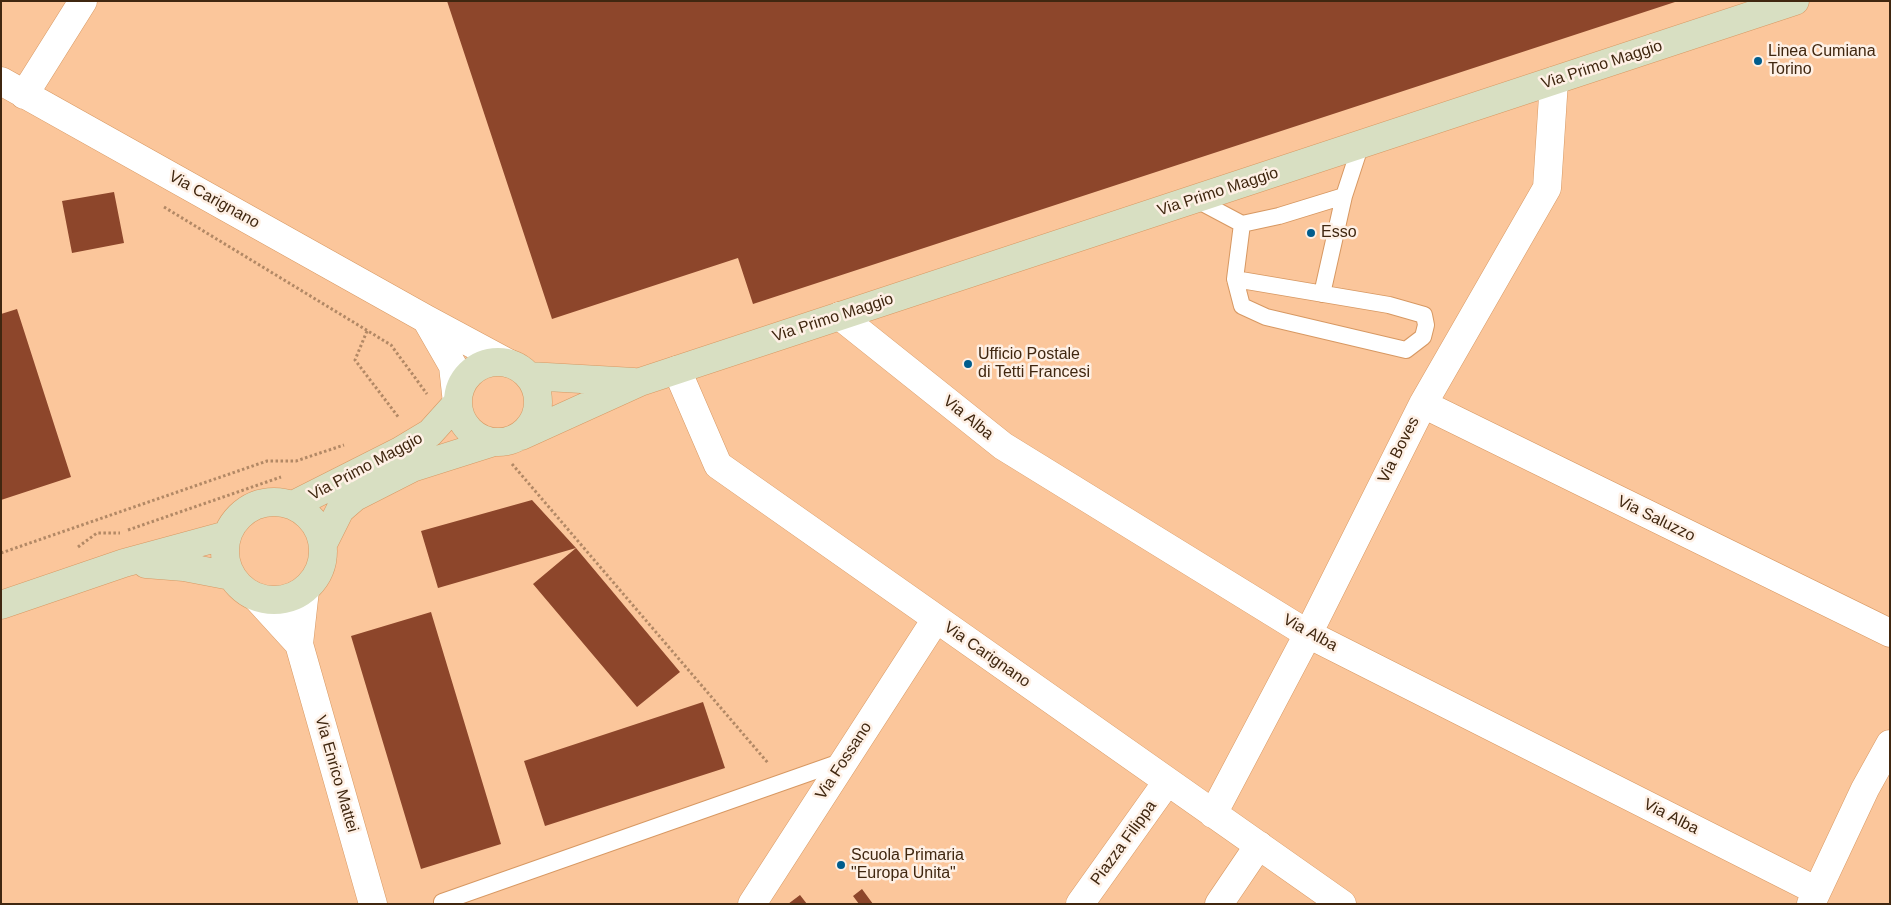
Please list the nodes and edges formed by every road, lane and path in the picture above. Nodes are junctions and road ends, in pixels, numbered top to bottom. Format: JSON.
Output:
{"nodes":[{"id":1,"x":83,"y":1,"type":"edge"},
{"id":2,"x":1795,"y":1,"type":"edge"},
{"id":3,"x":1,"y":81,"type":"edge"},
{"id":4,"x":1554,"y":81,"type":"junction"},
{"id":5,"x":24,"y":95,"type":"junction"},
{"id":6,"x":1361,"y":144,"type":"junction"},
{"id":7,"x":1344,"y":196,"type":"junction"},
{"id":8,"x":1194,"y":199,"type":"junction"},
{"id":9,"x":160,"y":205,"type":"dead end"},
{"id":10,"x":1242,"y":224,"type":"junction"},
{"id":11,"x":1235,"y":279,"type":"junction"},
{"id":12,"x":1322,"y":294,"type":"junction"},
{"id":13,"x":840,"y":316,"type":"junction"},
{"id":14,"x":426,"y":319,"type":"junction"},
{"id":15,"x":367,"y":331,"type":"junction"},
{"id":16,"x":519,"y":370,"type":"junction"},
{"id":17,"x":677,"y":370,"type":"junction"},
{"id":18,"x":640,"y":382,"type":"junction"},
{"id":19,"x":444,"y":402,"type":"junction"},
{"id":20,"x":1423,"y":404,"type":"junction"},
{"id":21,"x":398,"y":417,"type":"junction"},
{"id":22,"x":393,"y":423,"type":"dead end"},
{"id":23,"x":403,"y":423,"type":"dead end"},
{"id":24,"x":521,"y":436,"type":"junction"},
{"id":25,"x":352,"y":442,"type":"dead end"},
{"id":26,"x":494,"y":442,"type":"junction"},
{"id":27,"x":288,"y":475,"type":"dead end"},
{"id":28,"x":293,"y":506,"type":"junction"},
{"id":29,"x":227,"y":535,"type":"junction"},
{"id":30,"x":323,"y":544,"type":"junction"},
{"id":31,"x":76,"y":548,"type":"dead end"},
{"id":32,"x":1,"y":553,"type":"edge"},
{"id":33,"x":124,"y":563,"type":"junction"},
{"id":34,"x":230,"y":576,"type":"junction"},
{"id":35,"x":305,"y":590,"type":"junction"},
{"id":36,"x":257,"y":598,"type":"junction"},
{"id":37,"x":1,"y":605,"type":"edge"},
{"id":38,"x":936,"y":619,"type":"junction"},
{"id":39,"x":1890,"y":633,"type":"edge"},
{"id":40,"x":1308,"y":634,"type":"junction"},
{"id":41,"x":299,"y":644,"type":"junction"},
{"id":42,"x":1890,"y":744,"type":"edge"},
{"id":43,"x":844,"y":761,"type":"junction"},
{"id":44,"x":784,"y":782,"type":"junction"},
{"id":45,"x":1167,"y":782,"type":"junction"},
{"id":46,"x":1213,"y":814,"type":"junction"},
{"id":47,"x":1259,"y":846,"type":"junction"},
{"id":48,"x":1814,"y":897,"type":"edge"},
{"id":49,"x":442,"y":902,"type":"dead end"},
{"id":50,"x":373,"y":904,"type":"edge"},
{"id":51,"x":752,"y":904,"type":"edge"},
{"id":52,"x":1080,"y":904,"type":"edge"},
{"id":53,"x":1219,"y":904,"type":"edge"},
{"id":54,"x":1342,"y":904,"type":"edge"}],
"edges":[{"from":1,"to":5,"type":"street"},
{"from":2,"to":4,"type":"main road","name":"Via Primo Maggio"},
{"from":3,"to":5,"type":"street","name":"Via Carignano"},
{"from":4,"to":6,"type":"main road","name":"Via Primo Maggio"},
{"from":4,"to":20,"type":"street","name":"Via Boves"},
{"from":5,"to":14,"type":"street","name":"Via Carignano"},
{"from":6,"to":7,"type":"lane"},
{"from":6,"to":8,"type":"main road","name":"Via Primo Maggio"},
{"from":7,"to":10,"type":"lane"},
{"from":7,"to":12,"type":"lane"},
{"from":8,"to":10,"type":"lane"},
{"from":8,"to":13,"type":"main road","name":"Via Primo Maggio"},
{"from":9,"to":15,"type":"path"},
{"from":10,"to":11,"type":"lane"},
{"from":11,"to":12,"type":"lane"},
{"from":11,"to":12,"type":"lane"},
{"from":13,"to":17,"type":"main road","name":"Via Primo Maggio"},
{"from":13,"to":40,"type":"street","name":"Via Alba"},
{"from":14,"to":16,"type":"street","name":"Via Carignano"},
{"from":14,"to":19,"type":"street"},
{"from":15,"to":19,"type":"path"},
{"from":15,"to":21,"type":"path"},
{"from":16,"to":18,"type":"main road","name":"Via Primo Maggio"},
{"from":16,"to":19,"type":"main road"},
{"from":16,"to":24,"type":"main road"},
{"from":17,"to":18,"type":"main road","name":"Via Primo Maggio"},
{"from":17,"to":38,"type":"street","name":"Via Carignano"},
{"from":18,"to":24,"type":"main road","name":"Via Primo Maggio"},
{"from":19,"to":26,"type":"main road"},
{"from":19,"to":28,"type":"main road","name":"Via Primo Maggio"},
{"from":20,"to":39,"type":"street","name":"Via Saluzzo"},
{"from":20,"to":40,"type":"street","name":"Via Boves"},
{"from":21,"to":22,"type":"path"},
{"from":21,"to":23,"type":"path"},
{"from":24,"to":26,"type":"main road"},
{"from":25,"to":32,"type":"path"},
{"from":26,"to":30,"type":"main road","name":"Via Primo Maggio"},
{"from":26,"to":44,"type":"path"},
{"from":27,"to":31,"type":"path"},
{"from":28,"to":29,"type":"main road"},
{"from":28,"to":30,"type":"main road"},
{"from":29,"to":33,"type":"main road"},
{"from":29,"to":34,"type":"main road"},
{"from":30,"to":35,"type":"main road"},
{"from":33,"to":34,"type":"main road"},
{"from":33,"to":37,"type":"main road"},
{"from":34,"to":36,"type":"main road"},
{"from":35,"to":36,"type":"main road"},
{"from":35,"to":41,"type":"street","name":"Via Enrico Mattei"},
{"from":36,"to":41,"type":"street","name":"Via Enrico Mattei"},
{"from":38,"to":43,"type":"street","name":"Via Fossano"},
{"from":38,"to":45,"type":"street","name":"Via Carignano"},
{"from":40,"to":46,"type":"street","name":"Via Boves"},
{"from":40,"to":48,"type":"street","name":"Via Alba"},
{"from":41,"to":50,"type":"street","name":"Via Enrico Mattei"},
{"from":42,"to":48,"type":"street"},
{"from":43,"to":44,"type":"lane"},
{"from":43,"to":51,"type":"street","name":"Via Fossano"},
{"from":44,"to":49,"type":"lane"},
{"from":45,"to":46,"type":"street","name":"Via Carignano"},
{"from":45,"to":52,"type":"street","name":"Piazza Filippa"},
{"from":46,"to":47,"type":"street","name":"Via Carignano"},
{"from":47,"to":53,"type":"street"},
{"from":47,"to":54,"type":"street","name":"Via Carignano"}]}
